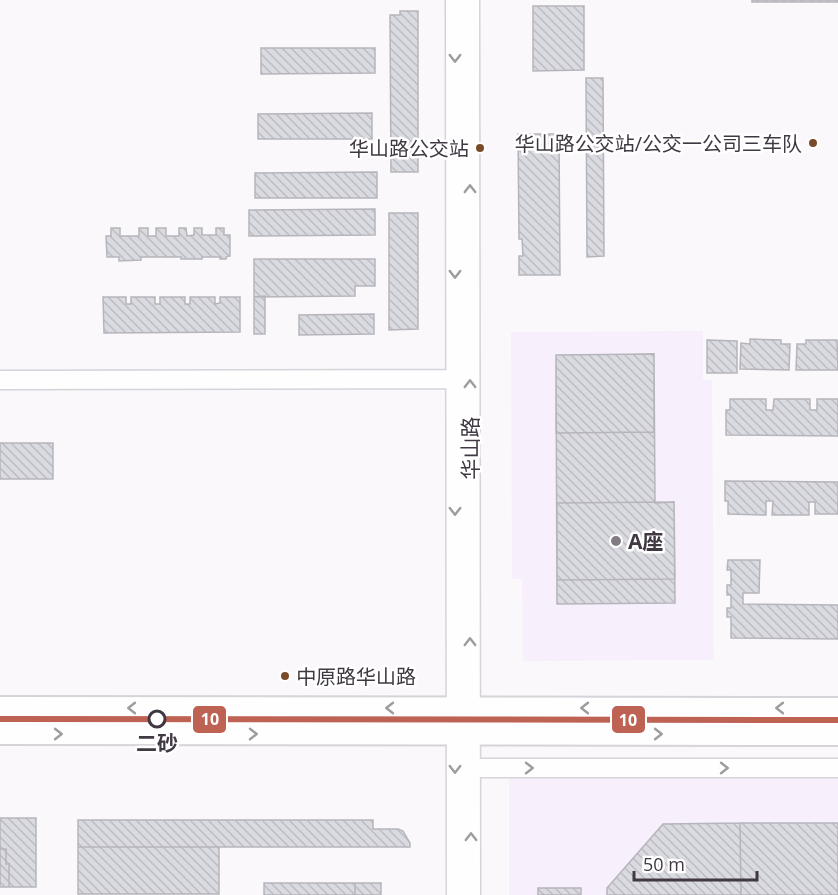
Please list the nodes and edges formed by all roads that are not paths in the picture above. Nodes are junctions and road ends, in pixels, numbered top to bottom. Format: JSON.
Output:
{"nodes":[{"id":1,"x":455,"y":0,"type":"edge"},
{"id":2,"x":470,"y":0,"type":"edge"},
{"id":3,"x":455,"y":379,"type":"junction"},
{"id":4,"x":0,"y":380,"type":"edge"},
{"id":5,"x":0,"y":708,"type":"edge"},
{"id":6,"x":463,"y":708,"type":"junction"},
{"id":7,"x":838,"y":708,"type":"edge"},
{"id":8,"x":0,"y":734,"type":"edge"},
{"id":9,"x":463,"y":734,"type":"junction"},
{"id":10,"x":838,"y":735,"type":"edge"},
{"id":11,"x":471,"y":768,"type":"junction"},
{"id":12,"x":838,"y":768,"type":"edge"},
{"id":13,"x":456,"y":895,"type":"edge"},
{"id":14,"x":471,"y":895,"type":"edge"}],
"edges":[{"from":1,"to":3,"type":"street","name":"华山路","one_way":true},
{"from":6,"to":2,"type":"street","name":"华山路","one_way":true},
{"from":3,"to":4,"type":"street"},
{"from":3,"to":6,"type":"street","name":"华山路","one_way":true},
{"from":6,"to":5,"type":"main road","one_way":true},
{"from":7,"to":6,"type":"main road","one_way":true},
{"from":6,"to":9,"type":"street","name":"华山路"},
{"from":8,"to":9,"type":"main road","one_way":true},
{"from":9,"to":10,"type":"main road","one_way":true},
{"from":9,"to":11,"type":"street","name":"华山路"},
{"from":9,"to":13,"type":"street","name":"华山路","one_way":true},
{"from":11,"to":12,"type":"street","one_way":true},
{"from":14,"to":11,"type":"street","name":"华山路","one_way":true}]}
